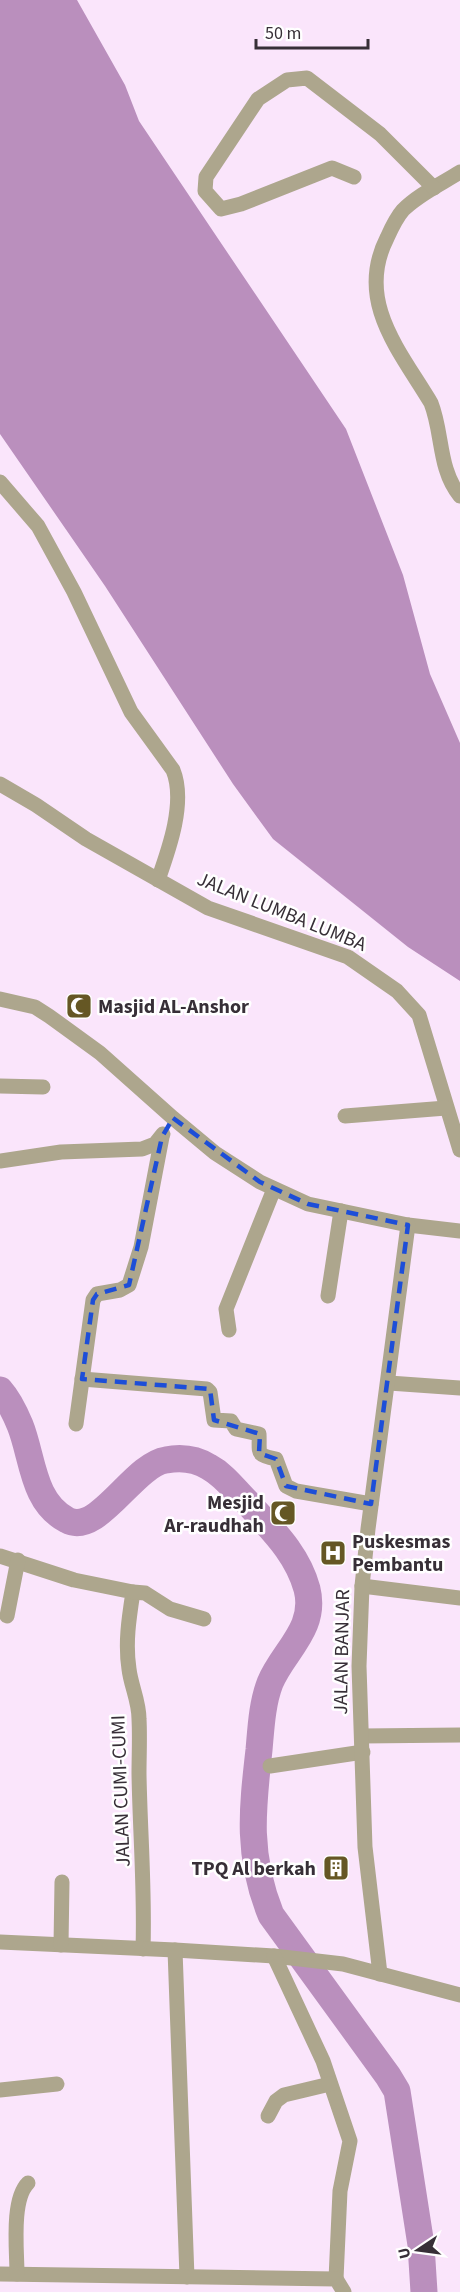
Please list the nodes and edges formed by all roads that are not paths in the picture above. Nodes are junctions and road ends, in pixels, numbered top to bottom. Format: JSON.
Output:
{"nodes":[{"id":1,"x":460,"y":172,"type":"edge"},
{"id":2,"x":354,"y":177,"type":"dead end"},
{"id":3,"x":434,"y":188,"type":"junction"},
{"id":4,"x":0,"y":482,"type":"edge"},
{"id":5,"x":460,"y":496,"type":"edge"},
{"id":6,"x":0,"y":784,"type":"edge"},
{"id":7,"x":158,"y":880,"type":"junction"},
{"id":8,"x":0,"y":999,"type":"edge"},
{"id":9,"x":0,"y":1086,"type":"edge"},
{"id":10,"x":43,"y":1087,"type":"dead end"},
{"id":11,"x":446,"y":1108,"type":"junction"},
{"id":12,"x":345,"y":1116,"type":"dead end"},
{"id":13,"x":172,"y":1118,"type":"junction"},
{"id":14,"x":162,"y":1137,"type":"junction"},
{"id":15,"x":460,"y":1150,"type":"edge"},
{"id":16,"x":0,"y":1161,"type":"edge"},
{"id":17,"x":274,"y":1189,"type":"junction"},
{"id":18,"x":341,"y":1210,"type":"junction"},
{"id":19,"x":408,"y":1225,"type":"junction"},
{"id":20,"x":460,"y":1231,"type":"edge"},
{"id":21,"x":328,"y":1296,"type":"dead end"},
{"id":22,"x":229,"y":1330,"type":"dead end"},
{"id":23,"x":82,"y":1380,"type":"junction"},
{"id":24,"x":389,"y":1383,"type":"junction"},
{"id":25,"x":460,"y":1388,"type":"edge"},
{"id":26,"x":76,"y":1424,"type":"dead end"},
{"id":27,"x":371,"y":1504,"type":"junction"},
{"id":28,"x":0,"y":1556,"type":"edge"},
{"id":29,"x":18,"y":1560,"type":"junction"},
{"id":30,"x":362,"y":1586,"type":"junction"},
{"id":31,"x":133,"y":1592,"type":"junction"},
{"id":32,"x":460,"y":1598,"type":"edge"},
{"id":33,"x":7,"y":1616,"type":"dead end"},
{"id":34,"x":204,"y":1619,"type":"dead end"},
{"id":35,"x":460,"y":1735,"type":"edge"},
{"id":36,"x":362,"y":1736,"type":"junction"},
{"id":37,"x":363,"y":1752,"type":"junction"},
{"id":38,"x":270,"y":1767,"type":"dead end"},
{"id":39,"x":62,"y":1882,"type":"dead end"},
{"id":40,"x":0,"y":1942,"type":"edge"},
{"id":41,"x":61,"y":1945,"type":"junction"},
{"id":42,"x":143,"y":1949,"type":"junction"},
{"id":43,"x":175,"y":1950,"type":"junction"},
{"id":44,"x":278,"y":1957,"type":"junction"},
{"id":45,"x":380,"y":1974,"type":"junction"},
{"id":46,"x":460,"y":1995,"type":"edge"},
{"id":47,"x":57,"y":2084,"type":"dead end"},
{"id":48,"x":330,"y":2084,"type":"junction"},
{"id":49,"x":0,"y":2090,"type":"edge"},
{"id":50,"x":268,"y":2116,"type":"dead end"},
{"id":51,"x":28,"y":2183,"type":"dead end"},
{"id":52,"x":0,"y":2274,"type":"edge"},
{"id":53,"x":17,"y":2274,"type":"junction"},
{"id":54,"x":187,"y":2277,"type":"junction"},
{"id":55,"x":340,"y":2286,"type":"edge"}],
"edges":[{"from":1,"to":3,"type":"street"},
{"from":2,"to":3,"type":"street"},
{"from":3,"to":5,"type":"street"},
{"from":4,"to":7,"type":"street"},
{"from":6,"to":7,"type":"street","name":"JALAN LUMBA LUMBA"},
{"from":7,"to":11,"type":"street","name":"JALAN LUMBA LUMBA"},
{"from":8,"to":13,"type":"street"},
{"from":9,"to":10,"type":"street"},
{"from":11,"to":12,"type":"street"},
{"from":11,"to":15,"type":"street","name":"JALAN LUMBA LUMBA"},
{"from":13,"to":14,"type":"street"},
{"from":13,"to":17,"type":"street"},
{"from":14,"to":16,"type":"street"},
{"from":14,"to":23,"type":"street"},
{"from":17,"to":18,"type":"street"},
{"from":17,"to":22,"type":"street"},
{"from":18,"to":19,"type":"street"},
{"from":18,"to":21,"type":"street"},
{"from":19,"to":20,"type":"street"},
{"from":19,"to":24,"type":"street","name":"JALAN BANJAR"},
{"from":23,"to":26,"type":"street"},
{"from":23,"to":27,"type":"street"},
{"from":24,"to":25,"type":"street"},
{"from":24,"to":27,"type":"street","name":"JALAN BANJAR"},
{"from":27,"to":30,"type":"street","name":"JALAN BANJAR"},
{"from":28,"to":29,"type":"street"},
{"from":29,"to":31,"type":"street"},
{"from":29,"to":33,"type":"street"},
{"from":30,"to":32,"type":"street"},
{"from":30,"to":36,"type":"street","name":"JALAN BANJAR"},
{"from":31,"to":34,"type":"street"},
{"from":31,"to":42,"type":"street","name":"JALAN CUMI-CUMI"},
{"from":35,"to":36,"type":"street"},
{"from":36,"to":37,"type":"street","name":"JALAN BANJAR"},
{"from":37,"to":38,"type":"street"},
{"from":37,"to":45,"type":"street","name":"JALAN BANJAR"},
{"from":39,"to":41,"type":"street"},
{"from":40,"to":41,"type":"street"},
{"from":41,"to":42,"type":"street"},
{"from":42,"to":43,"type":"street"},
{"from":43,"to":44,"type":"street"},
{"from":43,"to":54,"type":"street"},
{"from":44,"to":45,"type":"street"},
{"from":44,"to":48,"type":"street"},
{"from":45,"to":46,"type":"street"},
{"from":47,"to":49,"type":"street"},
{"from":48,"to":50,"type":"street"},
{"from":48,"to":55,"type":"street"},
{"from":51,"to":53,"type":"street"},
{"from":52,"to":53,"type":"street"},
{"from":53,"to":54,"type":"street"},
{"from":54,"to":55,"type":"street"}]}
